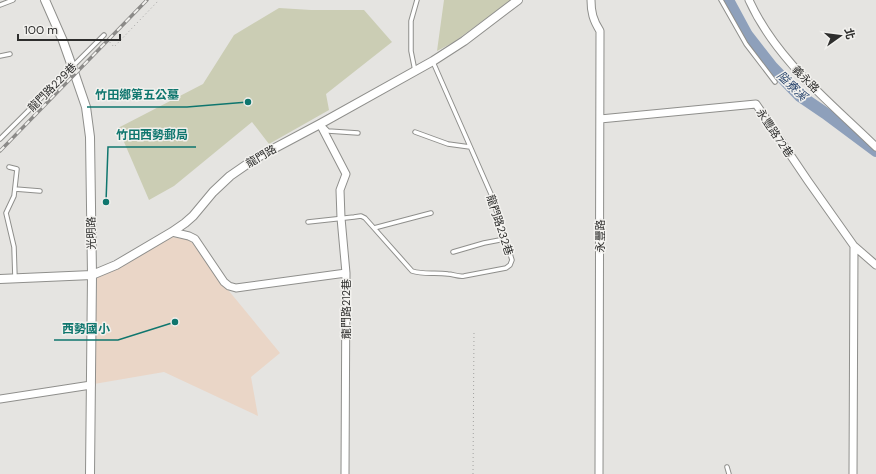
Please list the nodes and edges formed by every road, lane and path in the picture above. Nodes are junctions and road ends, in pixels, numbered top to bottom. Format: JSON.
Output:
{"nodes":[{"id":1,"x":13,"y":0,"type":"edge"},
{"id":2,"x":45,"y":0,"type":"edge"},
{"id":3,"x":159,"y":0,"type":"edge"},
{"id":4,"x":417,"y":0,"type":"edge"},
{"id":5,"x":518,"y":0,"type":"edge"},
{"id":6,"x":591,"y":0,"type":"edge"},
{"id":7,"x":721,"y":0,"type":"edge"},
{"id":8,"x":749,"y":0,"type":"edge"},
{"id":9,"x":0,"y":5,"type":"edge"},
{"id":10,"x":104,"y":35,"type":"joint"},
{"id":11,"x":10,"y":54,"type":"dead end"},
{"id":12,"x":0,"y":56,"type":"edge"},
{"id":13,"x":433,"y":61,"type":"junction"},
{"id":14,"x":72,"y":67,"type":"junction"},
{"id":15,"x":415,"y":71,"type":"junction"},
{"id":16,"x":775,"y":82,"type":"dead end"},
{"id":17,"x":600,"y":119,"type":"junction"},
{"id":18,"x":320,"y":124,"type":"junction"},
{"id":19,"x":415,"y":132,"type":"dead end"},
{"id":20,"x":358,"y":133,"type":"dead end"},
{"id":21,"x":0,"y":139,"type":"edge"},
{"id":22,"x":470,"y":147,"type":"junction"},
{"id":23,"x":876,"y":147,"type":"edge"},
{"id":24,"x":9,"y":167,"type":"dead end"},
{"id":25,"x":15,"y":189,"type":"junction"},
{"id":26,"x":40,"y":191,"type":"dead end"},
{"id":27,"x":431,"y":213,"type":"dead end"},
{"id":28,"x":341,"y":218,"type":"junction"},
{"id":29,"x":308,"y":222,"type":"dead end"},
{"id":30,"x":374,"y":228,"type":"junction"},
{"id":31,"x":172,"y":232,"type":"junction"},
{"id":32,"x":505,"y":239,"type":"junction"},
{"id":33,"x":854,"y":246,"type":"junction"},
{"id":34,"x":453,"y":252,"type":"dead end"},
{"id":35,"x":876,"y":265,"type":"edge"},
{"id":36,"x":346,"y":273,"type":"junction"},
{"id":37,"x":92,"y":275,"type":"junction"},
{"id":38,"x":15,"y":278,"type":"junction"},
{"id":39,"x":0,"y":279,"type":"edge"},
{"id":40,"x":474,"y":331,"type":"dead end"},
{"id":41,"x":91,"y":384,"type":"junction"},
{"id":42,"x":0,"y":399,"type":"edge"},
{"id":43,"x":727,"y":467,"type":"dead end"},
{"id":44,"x":90,"y":474,"type":"edge"},
{"id":45,"x":345,"y":474,"type":"edge"},
{"id":46,"x":473,"y":474,"type":"edge"},
{"id":47,"x":599,"y":474,"type":"edge"},
{"id":48,"x":729,"y":474,"type":"edge"},
{"id":49,"x":853,"y":474,"type":"edge"}],
"edges":[{"from":1,"to":9,"type":"lane"},
{"from":2,"to":14,"type":"street","name":"光明路"},
{"from":3,"to":10,"type":"path"},
{"from":4,"to":15,"type":"lane"},
{"from":5,"to":13,"type":"street","name":"龍門路"},
{"from":6,"to":17,"type":"street","name":"永豐路"},
{"from":7,"to":16,"type":"lane"},
{"from":8,"to":23,"type":"street","name":"義永路"},
{"from":10,"to":14,"type":"lane","name":"龍門路229巷"},
{"from":11,"to":12,"type":"lane"},
{"from":13,"to":15,"type":"street","name":"龍門路"},
{"from":13,"to":22,"type":"lane","name":"龍門路232巷"},
{"from":14,"to":21,"type":"lane","name":"龍門路229巷"},
{"from":14,"to":37,"type":"street","name":"光明路"},
{"from":15,"to":18,"type":"street","name":"龍門路"},
{"from":17,"to":33,"type":"street","name":"永豐路72巷"},
{"from":17,"to":47,"type":"street","name":"永豐路"},
{"from":18,"to":20,"type":"lane"},
{"from":18,"to":28,"type":"street"},
{"from":18,"to":31,"type":"street","name":"龍門路"},
{"from":19,"to":22,"type":"lane"},
{"from":22,"to":32,"type":"lane","name":"龍門路232巷"},
{"from":24,"to":25,"type":"lane"},
{"from":25,"to":26,"type":"lane"},
{"from":25,"to":38,"type":"lane"},
{"from":27,"to":30,"type":"lane"},
{"from":28,"to":29,"type":"lane"},
{"from":28,"to":30,"type":"lane"},
{"from":28,"to":36,"type":"street"},
{"from":30,"to":32,"type":"lane","name":"龍門路232巷"},
{"from":31,"to":36,"type":"street","name":"龍門路212巷"},
{"from":31,"to":37,"type":"street","name":"龍門路"},
{"from":32,"to":34,"type":"lane"},
{"from":33,"to":35,"type":"street","name":"永豐路72巷"},
{"from":33,"to":49,"type":"street"},
{"from":36,"to":45,"type":"street","name":"龍門路212巷"},
{"from":37,"to":38,"type":"street","name":"龍門路"},
{"from":37,"to":41,"type":"street","name":"光明路"},
{"from":38,"to":39,"type":"street","name":"龍門路"},
{"from":40,"to":46,"type":"path"},
{"from":41,"to":42,"type":"street"},
{"from":41,"to":44,"type":"street","name":"光明路"},
{"from":43,"to":48,"type":"lane"}]}
